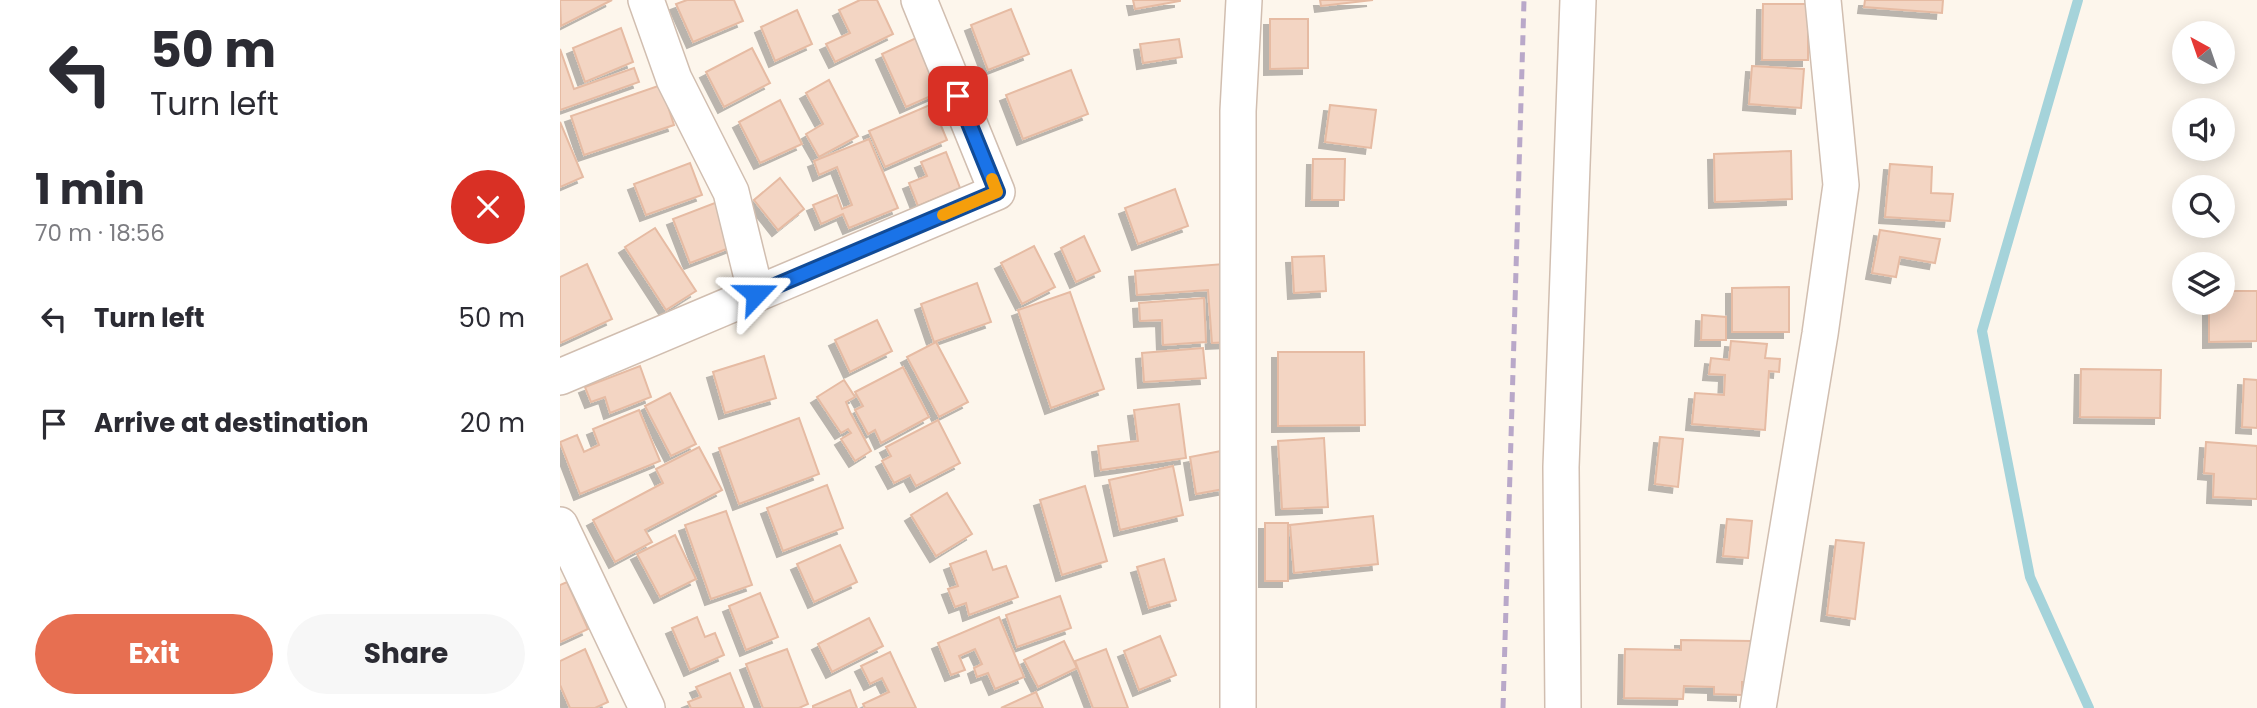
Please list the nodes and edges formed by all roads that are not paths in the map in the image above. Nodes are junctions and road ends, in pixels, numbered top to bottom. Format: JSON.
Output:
{"nodes":[{"id":1,"x":646,"y":0,"type":"edge"},
{"id":2,"x":919,"y":0,"type":"edge"},
{"id":3,"x":1244,"y":0,"type":"edge"},
{"id":4,"x":1578,"y":0,"type":"edge"},
{"id":5,"x":1823,"y":0,"type":"edge"},
{"id":6,"x":756,"y":294,"type":"junction"},
{"id":7,"x":560,"y":377,"type":"edge"},
{"id":8,"x":560,"y":525,"type":"edge"},
{"id":9,"x":646,"y":708,"type":"edge"},
{"id":10,"x":1238,"y":708,"type":"edge"},
{"id":11,"x":1563,"y":708,"type":"edge"},
{"id":12,"x":1758,"y":708,"type":"edge"}],
"edges":[{"from":1,"to":6,"type":"street"},
{"from":2,"to":6,"type":"street"},
{"from":3,"to":10,"type":"street"},
{"from":4,"to":11,"type":"street"},
{"from":5,"to":12,"type":"street"},
{"from":6,"to":7,"type":"street"},
{"from":8,"to":9,"type":"street"}]}
